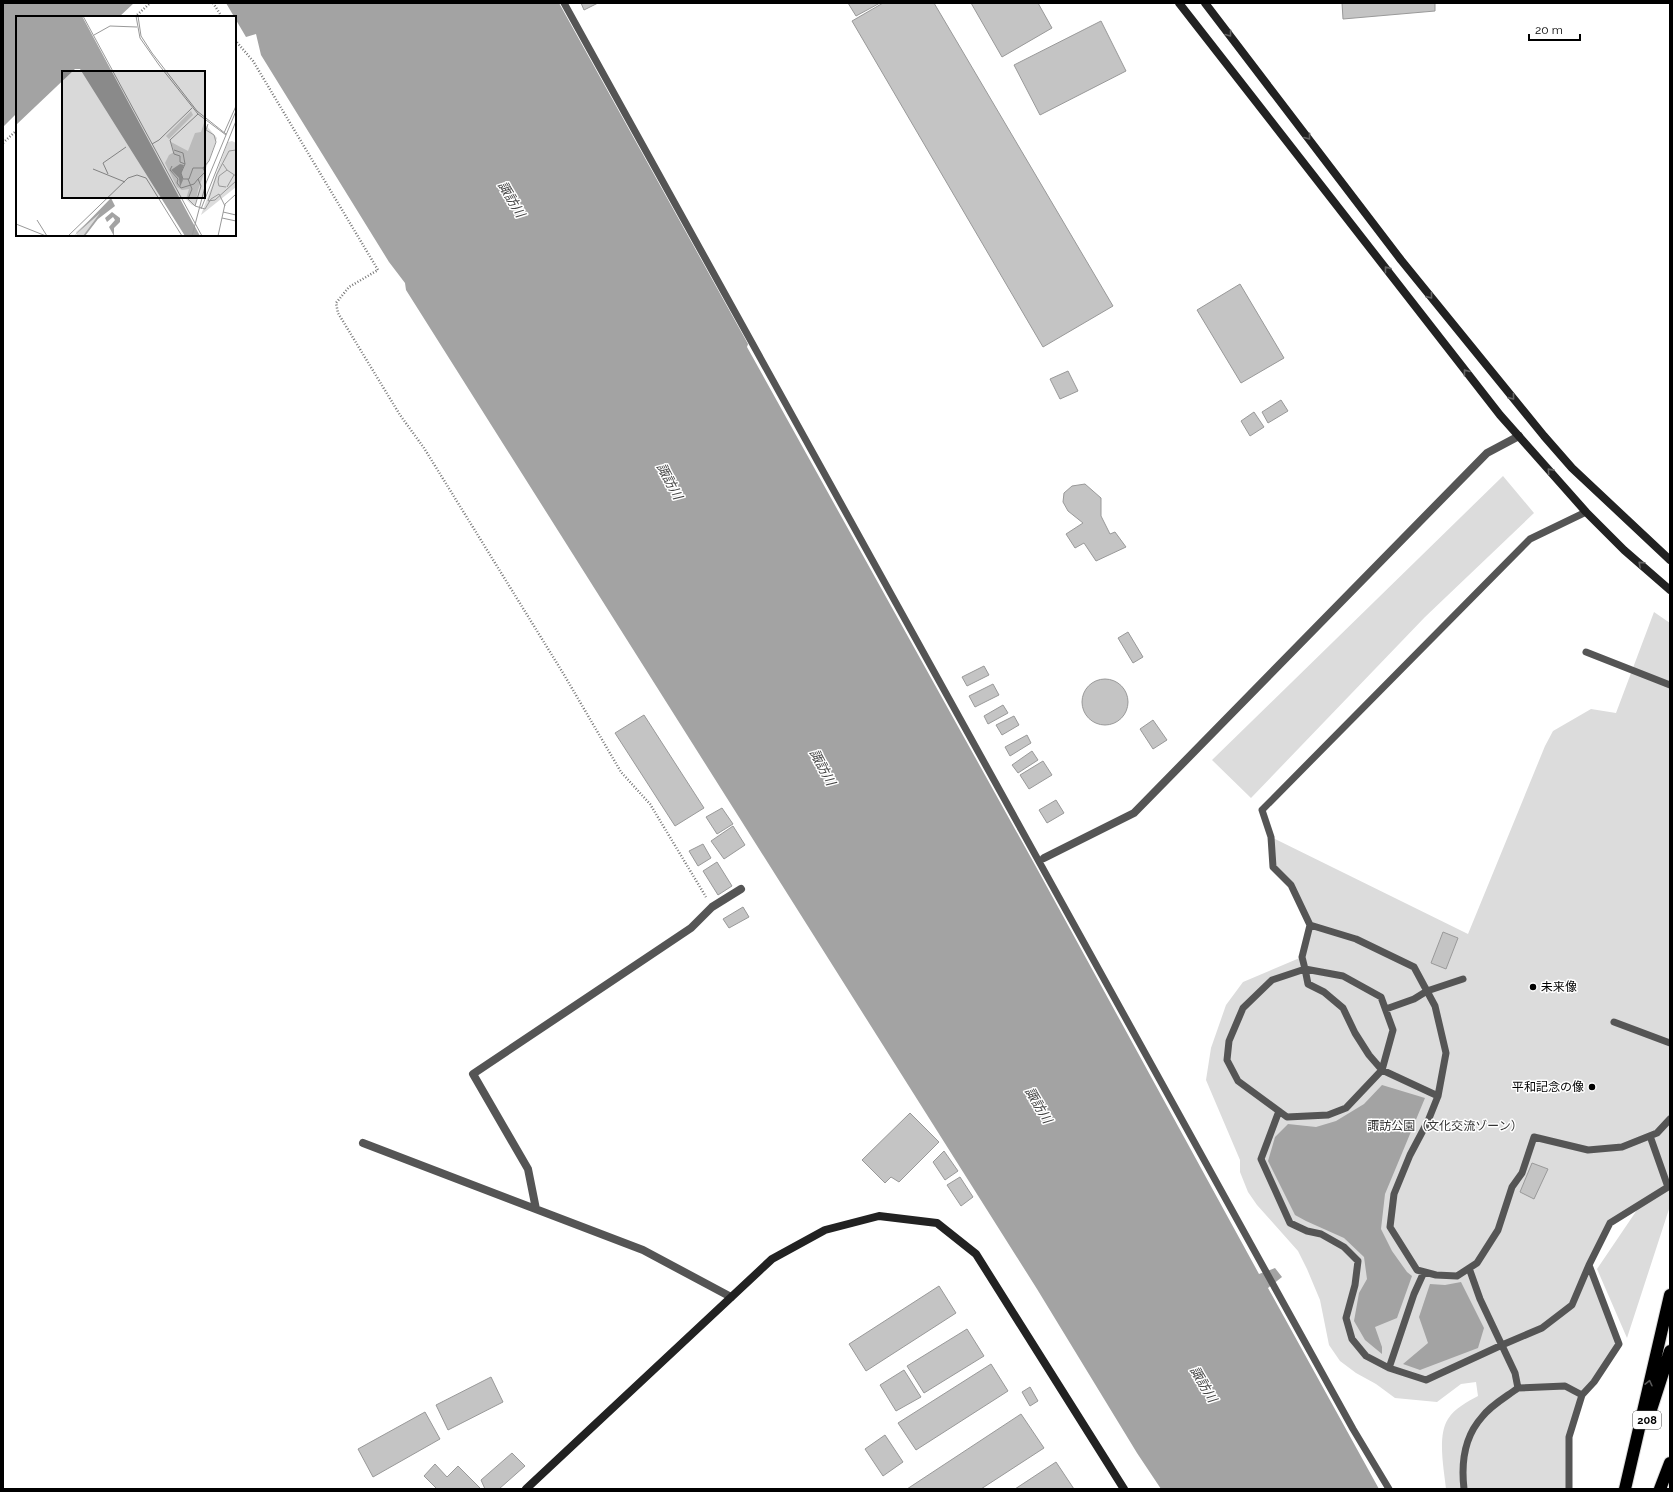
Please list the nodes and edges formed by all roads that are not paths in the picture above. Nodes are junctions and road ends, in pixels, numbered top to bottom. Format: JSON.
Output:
{"nodes":[{"id":1,"x":564,"y":3,"type":"edge"},
{"id":2,"x":1179,"y":3,"type":"edge"},
{"id":3,"x":1206,"y":3,"type":"edge"},
{"id":4,"x":1519,"y":436,"type":"junction"},
{"id":5,"x":1586,"y":512,"type":"junction"},
{"id":6,"x":1670,"y":560,"type":"edge"},
{"id":7,"x":1670,"y":590,"type":"edge"},
{"id":8,"x":1586,"y":652,"type":"dead end"},
{"id":9,"x":1670,"y":685,"type":"edge"},
{"id":10,"x":1044,"y":858,"type":"dead end"},
{"id":11,"x":741,"y":889,"type":"dead end"},
{"id":12,"x":1310,"y":925,"type":"junction"},
{"id":13,"x":1305,"y":969,"type":"junction"},
{"id":14,"x":1463,"y":979,"type":"dead end"},
{"id":15,"x":1427,"y":992,"type":"junction"},
{"id":16,"x":1386,"y":1009,"type":"junction"},
{"id":17,"x":1614,"y":1022,"type":"dead end"},
{"id":18,"x":1670,"y":1043,"type":"edge"},
{"id":19,"x":1382,"y":1070,"type":"junction"},
{"id":20,"x":1438,"y":1096,"type":"junction"},
{"id":21,"x":1279,"y":1111,"type":"junction"},
{"id":22,"x":1670,"y":1120,"type":"edge"},
{"id":23,"x":1650,"y":1136,"type":"junction"},
{"id":24,"x":363,"y":1143,"type":"dead end"},
{"id":25,"x":536,"y":1209,"type":"junction"},
{"id":26,"x":1589,"y":1266,"type":"junction"},
{"id":27,"x":1469,"y":1268,"type":"junction"},
{"id":28,"x":1424,"y":1272,"type":"junction"},
{"id":29,"x":1670,"y":1295,"type":"edge"},
{"id":30,"x":731,"y":1297,"type":"junction"},
{"id":31,"x":1502,"y":1345,"type":"junction"},
{"id":32,"x":1670,"y":1351,"type":"edge"},
{"id":33,"x":1389,"y":1368,"type":"junction"},
{"id":34,"x":1518,"y":1388,"type":"junction"},
{"id":35,"x":1582,"y":1396,"type":"junction"},
{"id":36,"x":1670,"y":1463,"type":"edge"},
{"id":37,"x":526,"y":1489,"type":"edge"},
{"id":38,"x":1124,"y":1489,"type":"edge"},
{"id":39,"x":1389,"y":1489,"type":"edge"},
{"id":40,"x":1464,"y":1489,"type":"edge"},
{"id":41,"x":1569,"y":1489,"type":"edge"},
{"id":42,"x":1625,"y":1489,"type":"edge"},
{"id":43,"x":1660,"y":1489,"type":"edge"}],
"edges":[{"from":1,"to":39,"type":"lane"},
{"from":4,"to":2,"type":"street","one_way":true},
{"from":3,"to":6,"type":"street","one_way":true},
{"from":5,"to":4,"type":"street","one_way":true},
{"from":4,"to":10,"type":"street"},
{"from":7,"to":5,"type":"street","one_way":true},
{"from":5,"to":12,"type":"lane"},
{"from":8,"to":9,"type":"lane"},
{"from":11,"to":25,"type":"street"},
{"from":12,"to":13,"type":"lane"},
{"from":12,"to":15,"type":"lane"},
{"from":13,"to":16,"type":"lane"},
{"from":13,"to":19,"type":"lane"},
{"from":13,"to":21,"type":"lane"},
{"from":14,"to":15,"type":"lane"},
{"from":15,"to":16,"type":"lane"},
{"from":15,"to":20,"type":"lane"},
{"from":16,"to":19,"type":"lane"},
{"from":17,"to":18,"type":"lane"},
{"from":19,"to":20,"type":"lane"},
{"from":19,"to":21,"type":"lane"},
{"from":20,"to":28,"type":"lane"},
{"from":21,"to":33,"type":"lane"},
{"from":22,"to":23,"type":"lane"},
{"from":23,"to":26,"type":"lane"},
{"from":23,"to":27,"type":"lane"},
{"from":24,"to":25,"type":"street"},
{"from":25,"to":30,"type":"street"},
{"from":26,"to":31,"type":"lane"},
{"from":26,"to":35,"type":"lane"},
{"from":27,"to":28,"type":"lane"},
{"from":27,"to":31,"type":"lane"},
{"from":28,"to":33,"type":"lane"},
{"from":42,"to":29,"type":"highway","one_way":true},
{"from":30,"to":37,"type":"street"},
{"from":30,"to":38,"type":"street"},
{"from":31,"to":33,"type":"lane"},
{"from":31,"to":34,"type":"lane"},
{"from":32,"to":42,"type":"highway","number":"208"},
{"from":34,"to":35,"type":"lane"},
{"from":34,"to":40,"type":"lane"},
{"from":35,"to":41,"type":"lane"},
{"from":36,"to":43,"type":"highway"}]}
